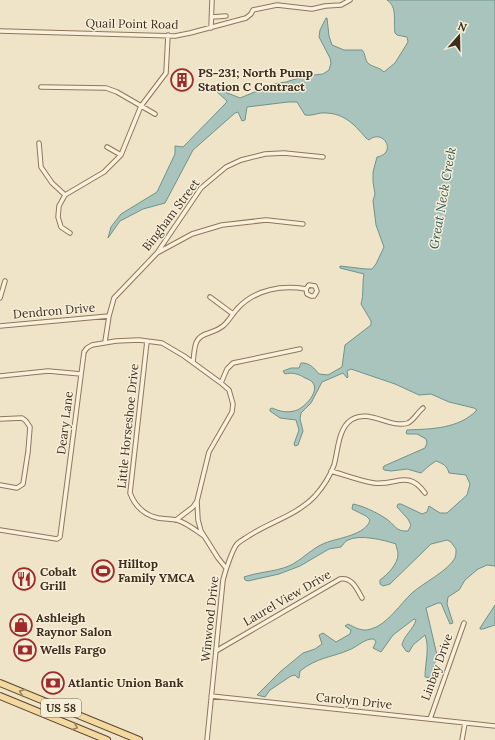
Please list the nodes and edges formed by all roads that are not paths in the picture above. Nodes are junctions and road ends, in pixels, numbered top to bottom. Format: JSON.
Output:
{"nodes":[{"id":1,"x":212,"y":0,"type":"edge"},
{"id":2,"x":350,"y":0,"type":"edge"},
{"id":3,"x":212,"y":16,"type":"junction"},
{"id":4,"x":226,"y":16,"type":"dead end"},
{"id":5,"x":212,"y":28,"type":"junction"},
{"id":6,"x":0,"y":31,"type":"edge"},
{"id":7,"x":168,"y":35,"type":"junction"},
{"id":8,"x":41,"y":87,"type":"dead end"},
{"id":9,"x":141,"y":106,"type":"junction"},
{"id":10,"x":155,"y":114,"type":"dead end"},
{"id":11,"x":39,"y":143,"type":"dead end"},
{"id":12,"x":107,"y":147,"type":"dead end"},
{"id":13,"x":121,"y":155,"type":"junction"},
{"id":14,"x":323,"y":157,"type":"dead end"},
{"id":15,"x":66,"y":195,"type":"junction"},
{"id":16,"x":303,"y":224,"type":"dead end"},
{"id":17,"x":70,"y":233,"type":"dead end"},
{"id":18,"x":157,"y":253,"type":"junction"},
{"id":19,"x":5,"y":281,"type":"dead end"},
{"id":20,"x":306,"y":289,"type":"dead end"},
{"id":21,"x":210,"y":297,"type":"dead end"},
{"id":22,"x":0,"y":298,"type":"edge"},
{"id":23,"x":233,"y":314,"type":"junction"},
{"id":24,"x":109,"y":316,"type":"junction"},
{"id":25,"x":0,"y":326,"type":"edge"},
{"id":26,"x":147,"y":341,"type":"junction"},
{"id":27,"x":105,"y":342,"type":"junction"},
{"id":28,"x":300,"y":349,"type":"dead end"},
{"id":29,"x":193,"y":362,"type":"junction"},
{"id":30,"x":81,"y":374,"type":"junction"},
{"id":31,"x":0,"y":376,"type":"edge"},
{"id":32,"x":221,"y":383,"type":"junction"},
{"id":33,"x":423,"y":408,"type":"dead end"},
{"id":34,"x":1,"y":419,"type":"edge"},
{"id":35,"x":331,"y":471,"type":"junction"},
{"id":36,"x":0,"y":485,"type":"edge"},
{"id":37,"x":425,"y":493,"type":"dead end"},
{"id":38,"x":197,"y":501,"type":"junction"},
{"id":39,"x":176,"y":520,"type":"junction"},
{"id":40,"x":0,"y":530,"type":"edge"},
{"id":41,"x":205,"y":537,"type":"junction"},
{"id":42,"x":226,"y":568,"type":"junction"},
{"id":43,"x":362,"y":598,"type":"dead end"},
{"id":44,"x":464,"y":623,"type":"dead end"},
{"id":45,"x":216,"y":651,"type":"junction"},
{"id":46,"x":0,"y":683,"type":"edge"},
{"id":47,"x":0,"y":696,"type":"edge"},
{"id":48,"x":211,"y":696,"type":"junction"},
{"id":49,"x":430,"y":719,"type":"junction"},
{"id":50,"x":465,"y":723,"type":"junction"},
{"id":51,"x":495,"y":726,"type":"edge"},
{"id":52,"x":107,"y":740,"type":"edge"},
{"id":53,"x":139,"y":740,"type":"edge"},
{"id":54,"x":207,"y":740,"type":"edge"},
{"id":55,"x":462,"y":740,"type":"edge"}],
"edges":[{"from":1,"to":3,"type":"street"},
{"from":2,"to":5,"type":"street","name":"Quail Point Road"},
{"from":3,"to":4,"type":"street"},
{"from":3,"to":5,"type":"street"},
{"from":5,"to":7,"type":"street","name":"Quail Point Road"},
{"from":6,"to":7,"type":"street","name":"Quail Point Road"},
{"from":7,"to":9,"type":"street"},
{"from":8,"to":9,"type":"street"},
{"from":9,"to":10,"type":"street"},
{"from":9,"to":13,"type":"street"},
{"from":11,"to":15,"type":"street"},
{"from":12,"to":13,"type":"street"},
{"from":13,"to":15,"type":"street"},
{"from":14,"to":18,"type":"street","name":"Bingham Street"},
{"from":15,"to":17,"type":"street"},
{"from":16,"to":18,"type":"street"},
{"from":18,"to":24,"type":"street","name":"Bingham Street"},
{"from":19,"to":22,"type":"street"},
{"from":20,"to":23,"type":"street"},
{"from":21,"to":23,"type":"street"},
{"from":23,"to":29,"type":"street"},
{"from":24,"to":25,"type":"street","name":"Dendron Drive"},
{"from":24,"to":27,"type":"street","name":"Bingham Street"},
{"from":26,"to":27,"type":"street"},
{"from":26,"to":29,"type":"street"},
{"from":26,"to":39,"type":"street","name":"Little Horseshoe Drive"},
{"from":27,"to":30,"type":"street","name":"Deary Lane"},
{"from":28,"to":32,"type":"street"},
{"from":29,"to":32,"type":"street"},
{"from":30,"to":31,"type":"street"},
{"from":30,"to":40,"type":"street","name":"Deary Lane"},
{"from":32,"to":38,"type":"street"},
{"from":33,"to":35,"type":"street","name":"Winwood Drive"},
{"from":34,"to":36,"type":"street"},
{"from":35,"to":37,"type":"street"},
{"from":35,"to":42,"type":"street","name":"Winwood Drive"},
{"from":38,"to":39,"type":"street"},
{"from":38,"to":41,"type":"street"},
{"from":39,"to":41,"type":"street","name":"Little Horseshoe Drive"},
{"from":41,"to":42,"type":"street"},
{"from":42,"to":45,"type":"street","name":"Winwood Drive"},
{"from":43,"to":45,"type":"street","name":"Laurel View Drive"},
{"from":44,"to":49,"type":"street","name":"Linbay Drive"},
{"from":45,"to":48,"type":"street","name":"Winwood Drive"},
{"from":53,"to":46,"type":"main road","number":"US 58","one_way":true},
{"from":47,"to":52,"type":"main road","number":"US 58","one_way":true},
{"from":48,"to":49,"type":"street","name":"Carolyn Drive"},
{"from":48,"to":54,"type":"street","name":"Winwood Drive"},
{"from":49,"to":50,"type":"street","name":"Carolyn Drive"},
{"from":50,"to":51,"type":"street","name":"Carolyn Drive"},
{"from":50,"to":55,"type":"street"}]}
